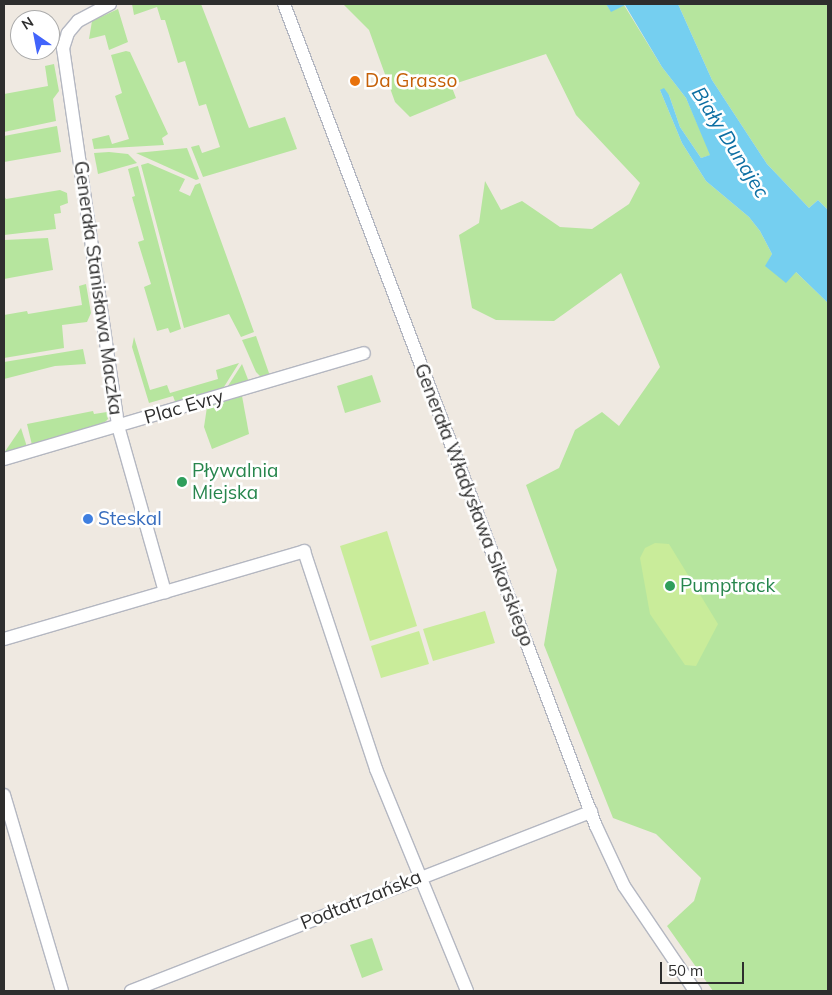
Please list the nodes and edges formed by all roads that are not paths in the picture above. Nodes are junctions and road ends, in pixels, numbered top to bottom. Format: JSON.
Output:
{"nodes":[{"id":1,"x":110,"y":4,"type":"edge"},
{"id":2,"x":284,"y":4,"type":"edge"},
{"id":3,"x":364,"y":353,"type":"dead end"},
{"id":4,"x":118,"y":426,"type":"junction"},
{"id":5,"x":4,"y":459,"type":"edge"},
{"id":6,"x":165,"y":592,"type":"junction"},
{"id":7,"x":4,"y":639,"type":"edge"},
{"id":8,"x":4,"y":795,"type":"edge"},
{"id":9,"x":591,"y":812,"type":"junction"},
{"id":10,"x":422,"y":876,"type":"junction"},
{"id":11,"x":62,"y":991,"type":"edge"},
{"id":12,"x":131,"y":991,"type":"edge"},
{"id":13,"x":467,"y":991,"type":"edge"},
{"id":14,"x":695,"y":991,"type":"edge"}],
"edges":[{"from":1,"to":4,"type":"street","name":"Generała Stanisława Maczka"},
{"from":2,"to":9,"type":"street","name":"Generała Władysława Sikorskiego"},
{"from":3,"to":4,"type":"street","name":"Plac Evry"},
{"from":4,"to":5,"type":"street","name":"Plac Evry"},
{"from":4,"to":6,"type":"street","name":"Generała Stanisława Maczka"},
{"from":6,"to":7,"type":"street"},
{"from":6,"to":10,"type":"street"},
{"from":8,"to":11,"type":"street"},
{"from":9,"to":10,"type":"street","name":"Podtatrzańska"},
{"from":9,"to":14,"type":"street","name":"Generała Władysława Sikorskiego"},
{"from":10,"to":12,"type":"street","name":"Podtatrzańska"},
{"from":10,"to":13,"type":"street"}]}
